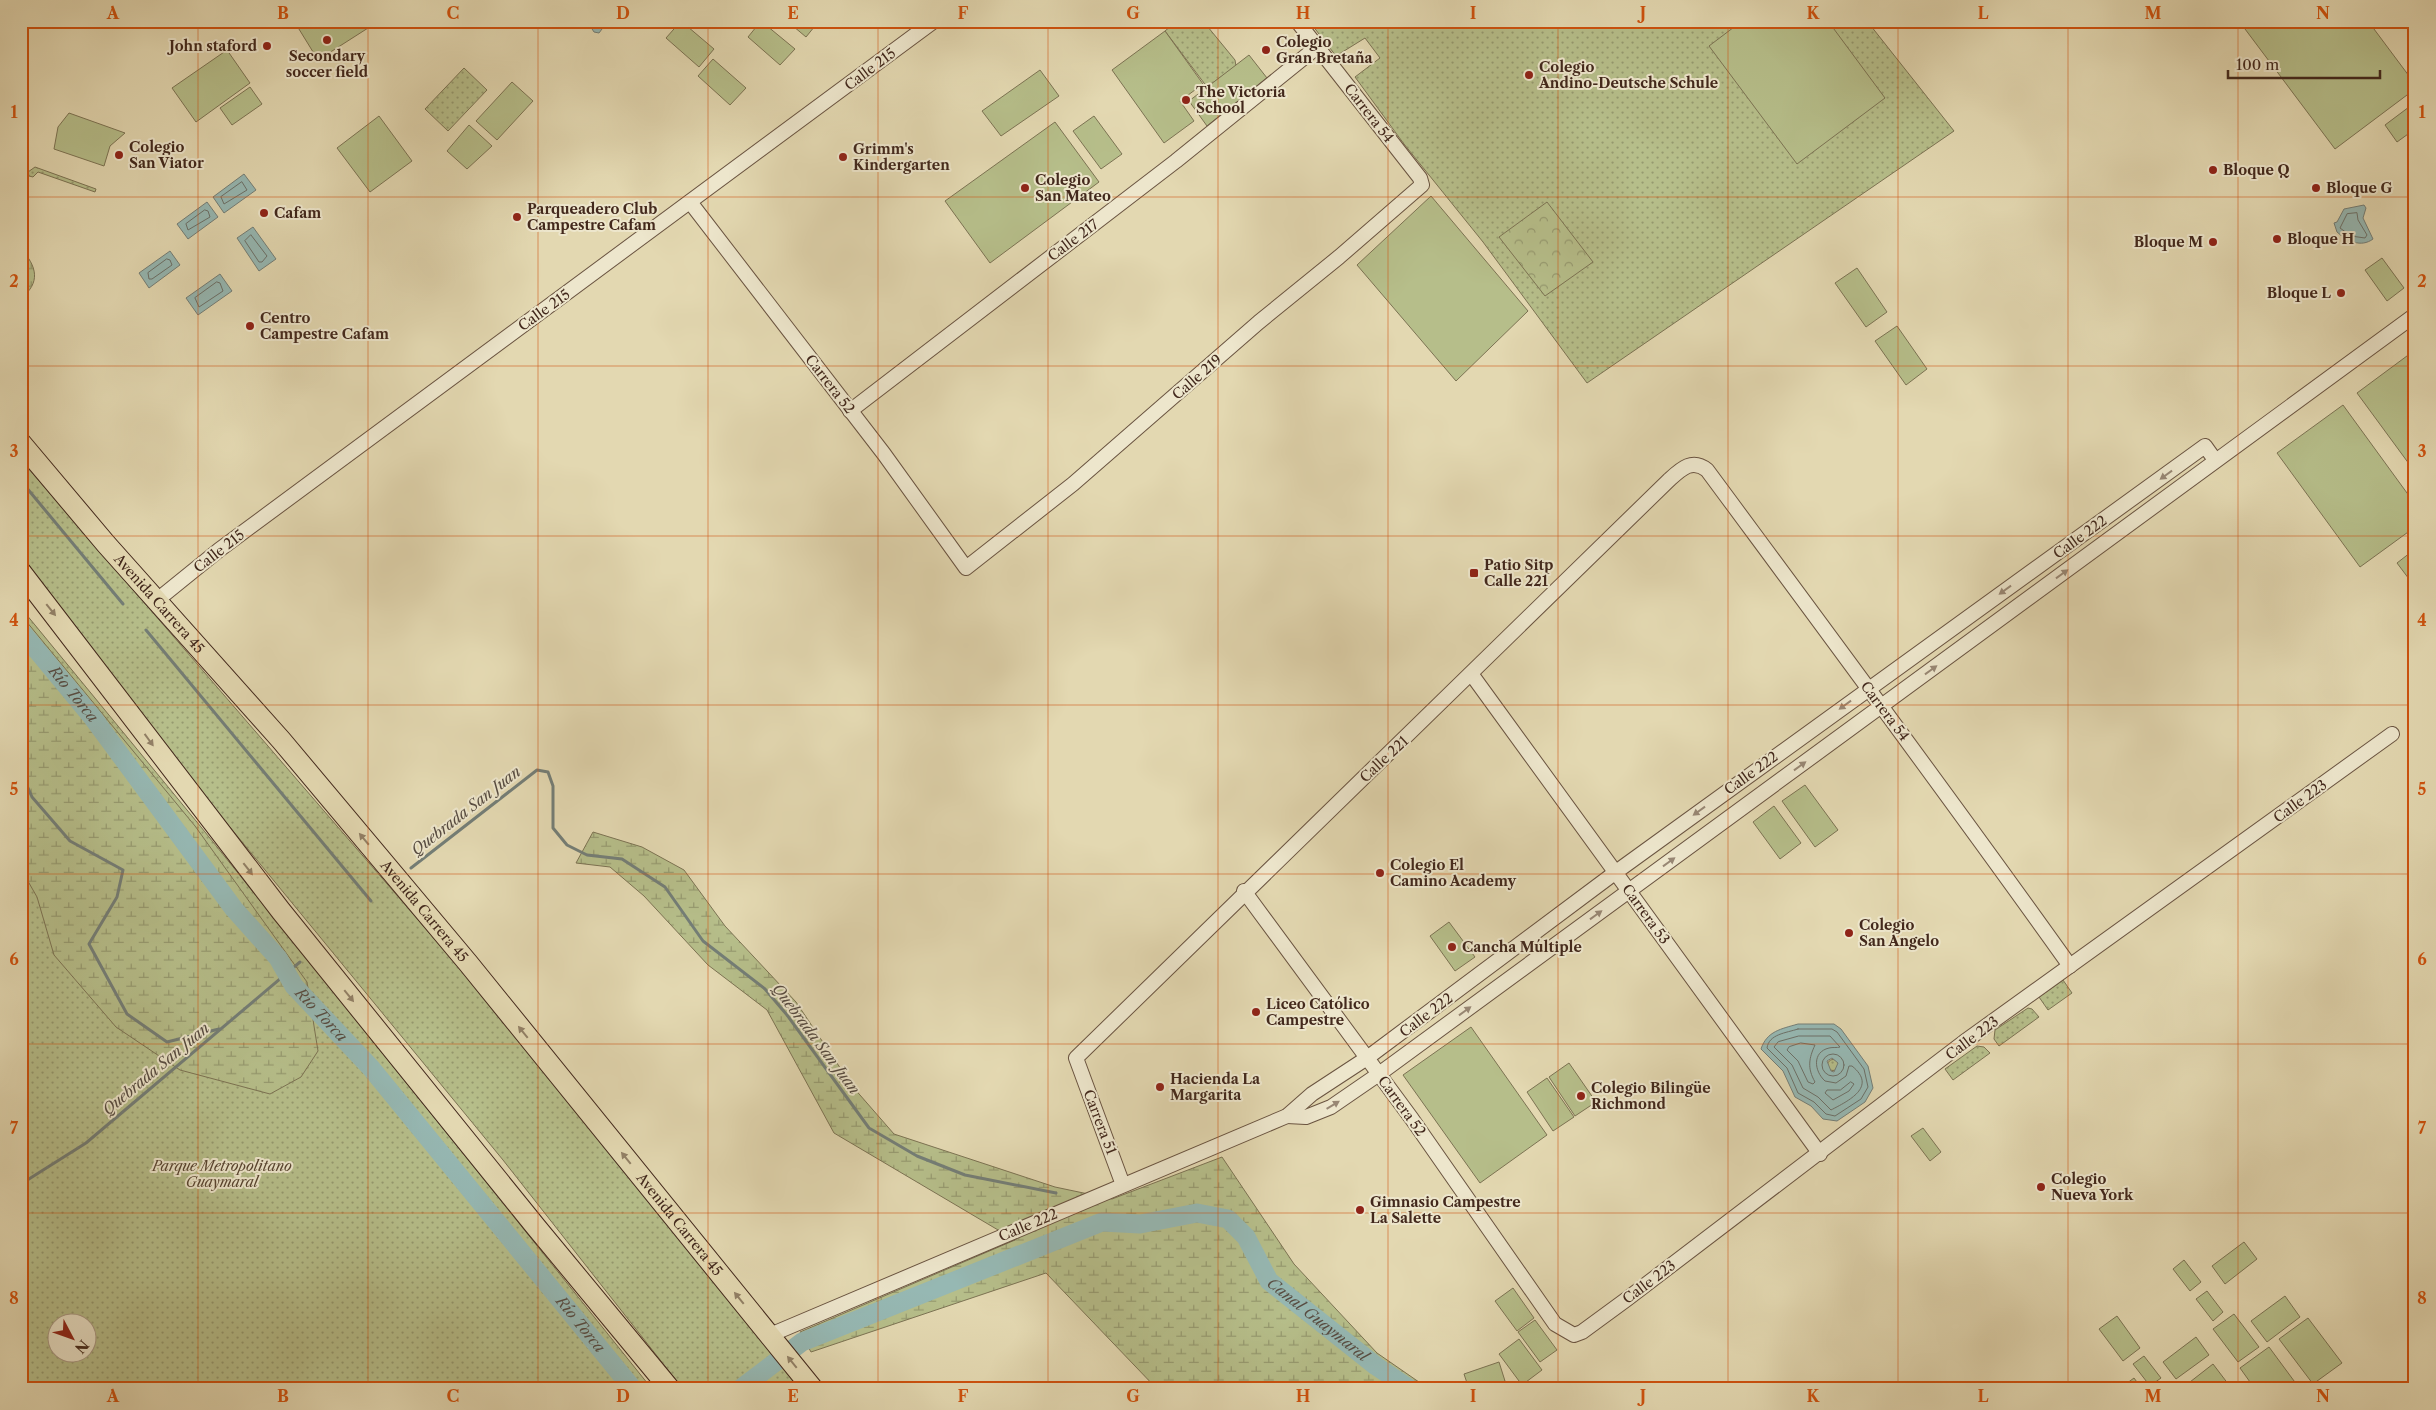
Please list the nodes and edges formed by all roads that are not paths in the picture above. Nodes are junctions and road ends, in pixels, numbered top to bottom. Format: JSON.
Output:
{"nodes":[{"id":1,"x":934,"y":21,"type":"edge"},
{"id":2,"x":1297,"y":21,"type":"edge"},
{"id":3,"x":1317,"y":47,"type":"junction"},
{"id":4,"x":1422,"y":182,"type":"joint"},
{"id":5,"x":690,"y":202,"type":"junction"},
{"id":6,"x":2415,"y":315,"type":"edge"},
{"id":7,"x":850,"y":411,"type":"junction"},
{"id":8,"x":21,"y":443,"type":"edge"},
{"id":9,"x":2215,"y":460,"type":"junction"},
{"id":10,"x":1694,"y":464,"type":"joint"},
{"id":11,"x":966,"y":568,"type":"joint"},
{"id":12,"x":21,"y":572,"type":"edge"},
{"id":13,"x":156,"y":601,"type":"junction"},
{"id":14,"x":1472,"y":675,"type":"junction"},
{"id":15,"x":1868,"y":689,"type":"junction"},
{"id":16,"x":1882,"y":707,"type":"junction"},
{"id":17,"x":2392,"y":734,"type":"dead end"},
{"id":18,"x":1616,"y":872,"type":"junction"},
{"id":19,"x":1244,"y":891,"type":"junction"},
{"id":20,"x":1629,"y":891,"type":"junction"},
{"id":21,"x":2070,"y":966,"type":"junction"},
{"id":22,"x":1076,"y":1058,"type":"joint"},
{"id":23,"x":1368,"y":1058,"type":"junction"},
{"id":24,"x":1379,"y":1074,"type":"junction"},
{"id":25,"x":1287,"y":1116,"type":"junction"},
{"id":26,"x":1820,"y":1154,"type":"junction"},
{"id":27,"x":1123,"y":1185,"type":"junction"},
{"id":28,"x":1555,"y":1324,"type":"joint"},
{"id":29,"x":770,"y":1335,"type":"junction"},
{"id":30,"x":670,"y":1389,"type":"edge"},
{"id":31,"x":813,"y":1389,"type":"edge"}],
"edges":[{"from":1,"to":5,"type":"street","name":"Calle 215"},
{"from":2,"to":3,"type":"street","name":"Carrera 54"},
{"from":3,"to":4,"type":"street","name":"Carrera 54"},
{"from":3,"to":7,"type":"street","name":"Calle 217"},
{"from":4,"to":11,"type":"street","name":"Calle 219"},
{"from":5,"to":7,"type":"street","name":"Carrera 52"},
{"from":5,"to":13,"type":"street","name":"Calle 215"},
{"from":6,"to":9,"type":"street","name":"Calle 222"},
{"from":7,"to":11,"type":"street","name":"Carrera 52"},
{"from":8,"to":13,"type":"highway","name":"Avenida Carrera 45"},
{"from":9,"to":15,"type":"street","name":"Calle 222","one_way":true},
{"from":16,"to":9,"type":"street","name":"Calle 222","one_way":true},
{"from":10,"to":14,"type":"street","name":"Calle 221"},
{"from":10,"to":15,"type":"street","name":"Carrera 54"},
{"from":12,"to":30,"type":"highway","one_way":true},
{"from":29,"to":13,"type":"highway","name":"Avenida Carrera 45","one_way":true},
{"from":14,"to":18,"type":"street","name":"Carrera 53"},
{"from":14,"to":19,"type":"street","name":"Calle 221"},
{"from":15,"to":16,"type":"street","name":"Carrera 54"},
{"from":15,"to":18,"type":"street","name":"Calle 222","one_way":true},
{"from":20,"to":16,"type":"street","name":"Calle 222","one_way":true},
{"from":16,"to":21,"type":"street","name":"Carrera 54"},
{"from":17,"to":21,"type":"street","name":"Calle 223"},
{"from":18,"to":20,"type":"street","name":"Carrera 53"},
{"from":18,"to":23,"type":"street","name":"Calle 222"},
{"from":19,"to":22,"type":"street","name":"Calle 221"},
{"from":19,"to":23,"type":"street","name":"Carrera 52"},
{"from":24,"to":20,"type":"street","name":"Calle 222","one_way":true},
{"from":20,"to":26,"type":"street","name":"Carrera 53"},
{"from":21,"to":26,"type":"street","name":"Calle 223"},
{"from":22,"to":27,"type":"street","name":"Carrera 51"},
{"from":23,"to":24,"type":"street","name":"Carrera 52"},
{"from":23,"to":25,"type":"street","name":"Calle 222"},
{"from":25,"to":24,"type":"street","name":"Calle 222","one_way":true},
{"from":24,"to":28,"type":"street","name":"Carrera 52"},
{"from":25,"to":27,"type":"street","name":"Calle 222"},
{"from":26,"to":28,"type":"street","name":"Calle 223"},
{"from":27,"to":29,"type":"street","name":"Calle 222"},
{"from":31,"to":29,"type":"highway","name":"Avenida Carrera 45","one_way":true}]}
